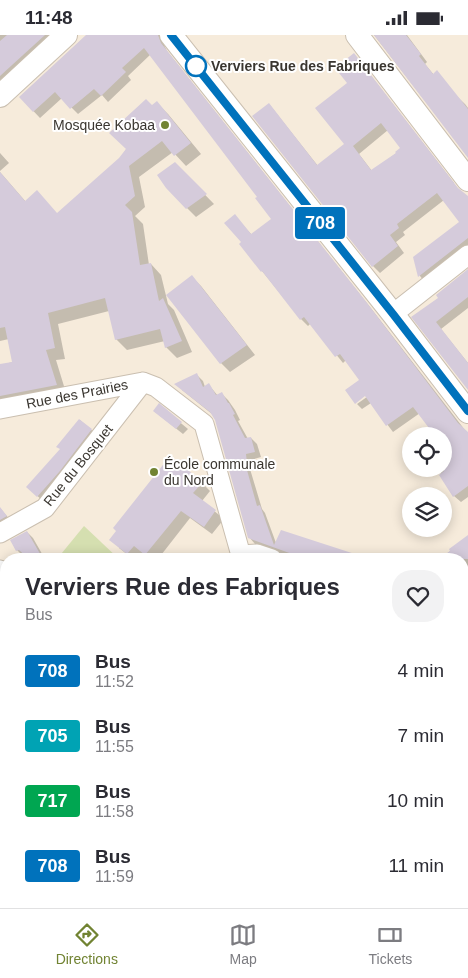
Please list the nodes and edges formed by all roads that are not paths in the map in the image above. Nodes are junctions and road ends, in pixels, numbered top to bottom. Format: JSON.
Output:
{"nodes":[{"id":1,"x":66,"y":35,"type":"edge"},
{"id":2,"x":171,"y":35,"type":"edge"},
{"id":3,"x":357,"y":35,"type":"edge"},
{"id":4,"x":0,"y":95,"type":"edge"},
{"id":5,"x":468,"y":180,"type":"edge"},
{"id":6,"x":468,"y":255,"type":"edge"},
{"id":7,"x":393,"y":314,"type":"junction"},
{"id":8,"x":143,"y":382,"type":"junction"},
{"id":9,"x":0,"y":409,"type":"edge"},
{"id":10,"x":468,"y":411,"type":"edge"},
{"id":11,"x":0,"y":533,"type":"edge"},
{"id":12,"x":239,"y":553,"type":"edge"}],
"edges":[{"from":1,"to":4,"type":"street"},
{"from":2,"to":7,"type":"street"},
{"from":3,"to":5,"type":"street"},
{"from":6,"to":7,"type":"street"},
{"from":7,"to":10,"type":"street"},
{"from":8,"to":9,"type":"street","name":"Rue des Prairies"},
{"from":8,"to":11,"type":"street","name":"Rue du Bosquet"},
{"from":8,"to":12,"type":"street","name":"Rue des Prairies"}]}
